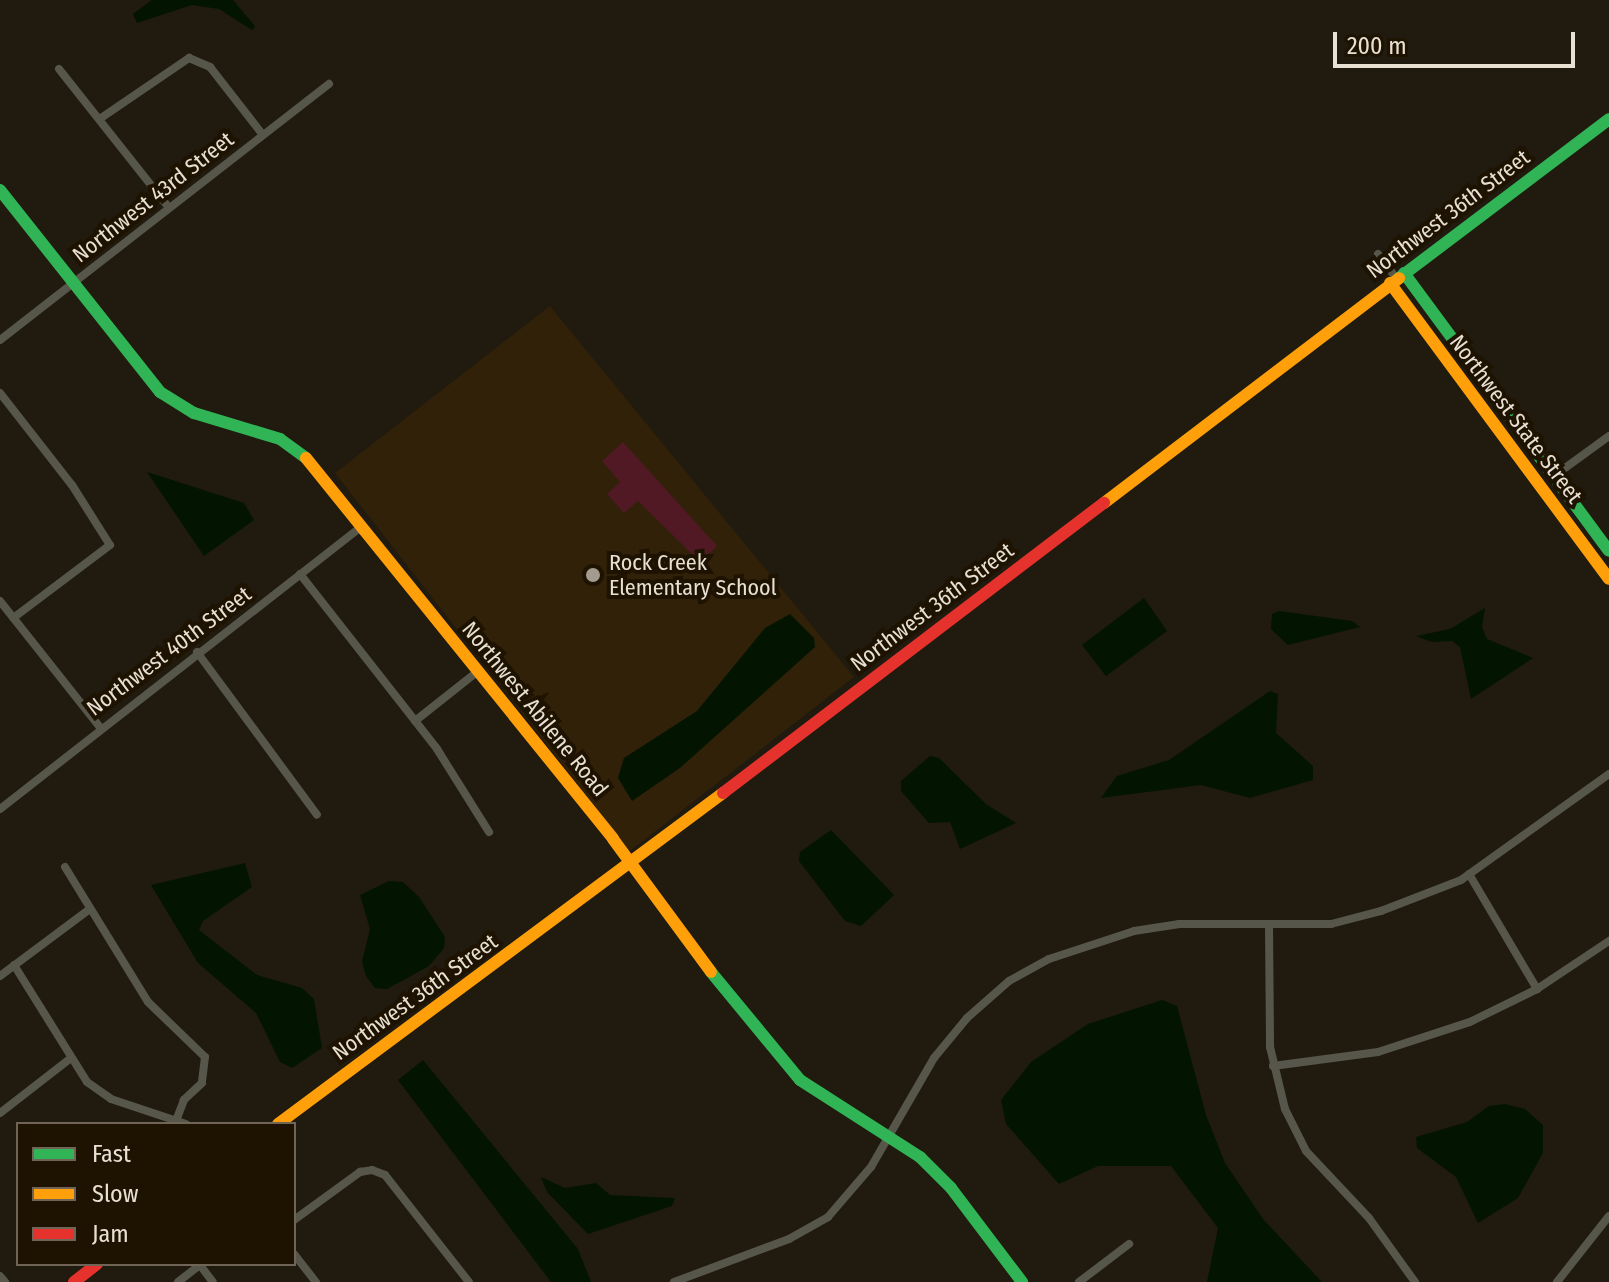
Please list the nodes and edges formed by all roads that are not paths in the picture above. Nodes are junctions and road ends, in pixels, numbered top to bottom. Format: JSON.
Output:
{"nodes":[{"id":1,"x":59,"y":69,"type":"dead end"},
{"id":2,"x":329,"y":84,"type":"dead end"},
{"id":3,"x":101,"y":118,"type":"junction"},
{"id":4,"x":1609,"y":119,"type":"edge"},
{"id":5,"x":263,"y":135,"type":"junction"},
{"id":6,"x":0,"y":190,"type":"edge"},
{"id":7,"x":169,"y":208,"type":"junction"},
{"id":8,"x":1378,"y":254,"type":"dead end"},
{"id":9,"x":1397,"y":278,"type":"junction"},
{"id":10,"x":72,"y":283,"type":"junction"},
{"id":11,"x":0,"y":340,"type":"edge"},
{"id":12,"x":0,"y":393,"type":"edge"},
{"id":13,"x":1609,"y":436,"type":"edge"},
{"id":14,"x":1554,"y":476,"type":"junction"},
{"id":15,"x":362,"y":526,"type":"junction"},
{"id":16,"x":1609,"y":551,"type":"edge"},
{"id":17,"x":300,"y":574,"type":"junction"},
{"id":18,"x":1609,"y":579,"type":"edge"},
{"id":19,"x":0,"y":601,"type":"edge"},
{"id":20,"x":13,"y":618,"type":"junction"},
{"id":21,"x":197,"y":652,"type":"junction"},
{"id":22,"x":478,"y":671,"type":"junction"},
{"id":23,"x":415,"y":721,"type":"junction"},
{"id":24,"x":100,"y":727,"type":"junction"},
{"id":25,"x":1609,"y":774,"type":"edge"},
{"id":26,"x":0,"y":809,"type":"edge"},
{"id":27,"x":317,"y":815,"type":"dead end"},
{"id":28,"x":489,"y":832,"type":"dead end"},
{"id":29,"x":630,"y":862,"type":"junction"},
{"id":30,"x":65,"y":867,"type":"dead end"},
{"id":31,"x":1469,"y":874,"type":"junction"},
{"id":32,"x":90,"y":909,"type":"junction"},
{"id":33,"x":1269,"y":927,"type":"junction"},
{"id":34,"x":1609,"y":941,"type":"edge"},
{"id":35,"x":14,"y":965,"type":"junction"},
{"id":36,"x":0,"y":976,"type":"edge"},
{"id":37,"x":1537,"y":989,"type":"junction"},
{"id":38,"x":71,"y":1058,"type":"junction"},
{"id":39,"x":1273,"y":1066,"type":"junction"},
{"id":40,"x":0,"y":1113,"type":"edge"},
{"id":41,"x":176,"y":1121,"type":"junction"},
{"id":42,"x":179,"y":1122,"type":"edge"},
{"id":43,"x":281,"y":1122,"type":"edge"},
{"id":44,"x":888,"y":1135,"type":"junction"},
{"id":45,"x":1609,"y":1216,"type":"edge"},
{"id":46,"x":296,"y":1219,"type":"edge"},
{"id":47,"x":1129,"y":1244,"type":"dead end"},
{"id":48,"x":296,"y":1257,"type":"edge"},
{"id":49,"x":94,"y":1266,"type":"edge"},
{"id":50,"x":198,"y":1266,"type":"edge"},
{"id":51,"x":0,"y":1276,"type":"edge"},
{"id":52,"x":5,"y":1282,"type":"edge"},
{"id":53,"x":74,"y":1282,"type":"edge"},
{"id":54,"x":178,"y":1282,"type":"edge"},
{"id":55,"x":316,"y":1282,"type":"edge"},
{"id":56,"x":469,"y":1282,"type":"edge"},
{"id":57,"x":674,"y":1282,"type":"edge"},
{"id":58,"x":1022,"y":1282,"type":"edge"},
{"id":59,"x":1079,"y":1282,"type":"edge"},
{"id":60,"x":1415,"y":1282,"type":"edge"},
{"id":61,"x":1557,"y":1282,"type":"edge"}],
"edges":[{"from":1,"to":3,"type":"street"},
{"from":2,"to":5,"type":"street","name":"Northwest 43rd Street"},
{"from":3,"to":5,"type":"street"},
{"from":3,"to":7,"type":"street"},
{"from":4,"to":9,"type":"main road","name":"Northwest 36th Street"},
{"from":5,"to":7,"type":"street","name":"Northwest 43rd Street"},
{"from":6,"to":10,"type":"main road","name":"Northwest Abilene Road"},
{"from":7,"to":10,"type":"street","name":"Northwest 43rd Street"},
{"from":8,"to":9,"type":"street"},
{"from":9,"to":14,"type":"main road","name":"Northwest State Street"},
{"from":9,"to":18,"type":"main road","name":"Northwest State Street"},
{"from":9,"to":29,"type":"main road","name":"Northwest 36th Street"},
{"from":10,"to":11,"type":"street","name":"Northwest 43rd Street"},
{"from":10,"to":15,"type":"main road","name":"Northwest Abilene Road"},
{"from":12,"to":20,"type":"street"},
{"from":13,"to":14,"type":"street"},
{"from":14,"to":16,"type":"main road","name":"Northwest State Street"},
{"from":15,"to":17,"type":"street","name":"Northwest 40th Street"},
{"from":15,"to":22,"type":"main road","name":"Northwest Abilene Road"},
{"from":17,"to":21,"type":"street","name":"Northwest 40th Street"},
{"from":17,"to":23,"type":"street"},
{"from":19,"to":20,"type":"street"},
{"from":20,"to":24,"type":"street"},
{"from":21,"to":24,"type":"street","name":"Northwest 40th Street"},
{"from":21,"to":27,"type":"street"},
{"from":22,"to":23,"type":"street"},
{"from":22,"to":29,"type":"main road","name":"Northwest Abilene Road"},
{"from":23,"to":28,"type":"street"},
{"from":24,"to":26,"type":"street","name":"Northwest 40th Street"},
{"from":25,"to":31,"type":"street"},
{"from":29,"to":43,"type":"main road","name":"Northwest 36th Street"},
{"from":29,"to":44,"type":"main road","name":"Northwest Abilene Road"},
{"from":30,"to":32,"type":"street"},
{"from":31,"to":33,"type":"street"},
{"from":31,"to":37,"type":"street"},
{"from":32,"to":35,"type":"street"},
{"from":32,"to":41,"type":"street"},
{"from":33,"to":39,"type":"street"},
{"from":33,"to":44,"type":"street"},
{"from":34,"to":37,"type":"street"},
{"from":35,"to":36,"type":"street"},
{"from":35,"to":38,"type":"street"},
{"from":37,"to":39,"type":"street"},
{"from":38,"to":40,"type":"street"},
{"from":38,"to":41,"type":"street"},
{"from":39,"to":60,"type":"street"},
{"from":41,"to":42,"type":"street"},
{"from":44,"to":57,"type":"street"},
{"from":44,"to":58,"type":"main road","name":"Northwest Abilene Road"},
{"from":45,"to":61,"type":"street"},
{"from":46,"to":56,"type":"street"},
{"from":47,"to":59,"type":"street"},
{"from":48,"to":55,"type":"street"},
{"from":49,"to":53,"type":"main road"},
{"from":50,"to":54,"type":"street"},
{"from":51,"to":52,"type":"street"}]}
